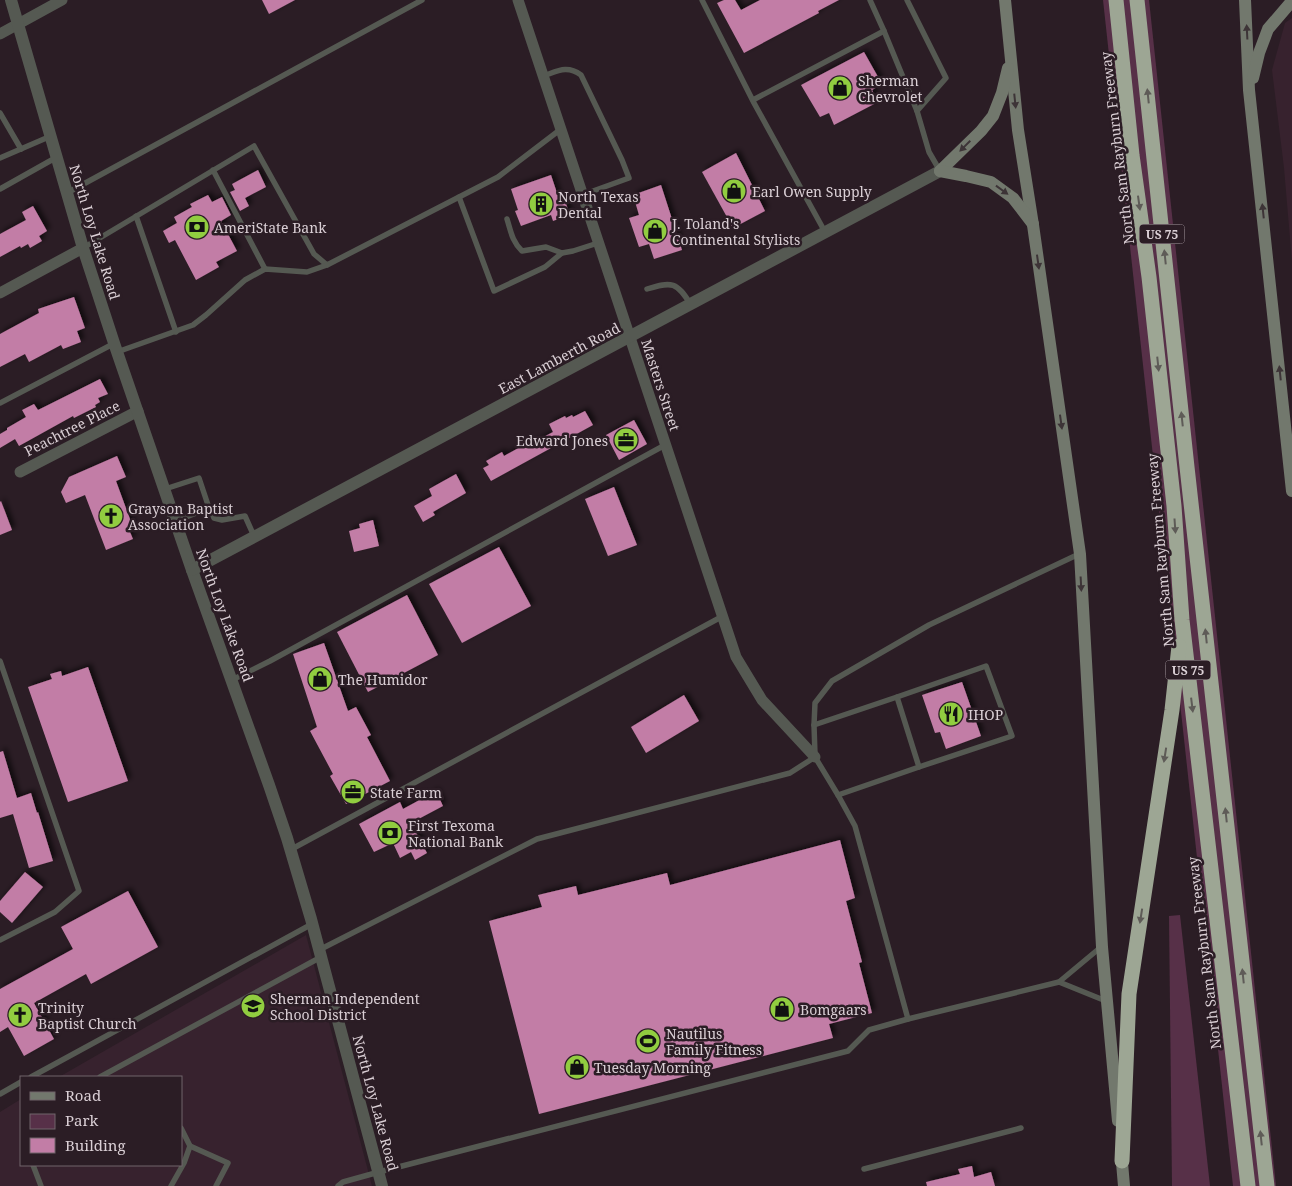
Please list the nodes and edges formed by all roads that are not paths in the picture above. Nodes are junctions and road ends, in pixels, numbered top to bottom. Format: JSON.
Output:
{"nodes":[{"id":1,"x":11,"y":0,"type":"edge"},
{"id":2,"x":62,"y":0,"type":"edge"},
{"id":3,"x":422,"y":0,"type":"edge"},
{"id":4,"x":518,"y":0,"type":"edge"},
{"id":5,"x":702,"y":0,"type":"edge"},
{"id":6,"x":870,"y":0,"type":"edge"},
{"id":7,"x":907,"y":0,"type":"edge"},
{"id":8,"x":1006,"y":0,"type":"edge"},
{"id":9,"x":1116,"y":0,"type":"edge"},
{"id":10,"x":1137,"y":0,"type":"edge"},
{"id":11,"x":1245,"y":0,"type":"edge"},
{"id":12,"x":1292,"y":1,"type":"edge"},
{"id":13,"x":18,"y":24,"type":"junction"},
{"id":14,"x":884,"y":31,"type":"junction"},
{"id":15,"x":0,"y":34,"type":"edge"},
{"id":16,"x":1010,"y":58,"type":"junction"},
{"id":17,"x":543,"y":76,"type":"junction"},
{"id":18,"x":1249,"y":90,"type":"junction"},
{"id":19,"x":753,"y":100,"type":"junction"},
{"id":20,"x":917,"y":111,"type":"junction"},
{"id":21,"x":0,"y":113,"type":"edge"},
{"id":22,"x":561,"y":129,"type":"junction"},
{"id":23,"x":51,"y":136,"type":"junction"},
{"id":24,"x":21,"y":149,"type":"junction"},
{"id":25,"x":0,"y":158,"type":"edge"},
{"id":26,"x":57,"y":158,"type":"junction"},
{"id":27,"x":214,"y":170,"type":"junction"},
{"id":28,"x":940,"y":172,"type":"junction"},
{"id":29,"x":0,"y":189,"type":"edge"},
{"id":30,"x":67,"y":192,"type":"junction"},
{"id":31,"x":582,"y":195,"type":"junction"},
{"id":32,"x":459,"y":197,"type":"junction"},
{"id":33,"x":136,"y":216,"type":"junction"},
{"id":34,"x":507,"y":219,"type":"dead end"},
{"id":35,"x":1033,"y":225,"type":"junction"},
{"id":36,"x":826,"y":233,"type":"junction"},
{"id":37,"x":598,"y":243,"type":"junction"},
{"id":38,"x":83,"y":248,"type":"junction"},
{"id":39,"x":562,"y":253,"type":"junction"},
{"id":40,"x":327,"y":265,"type":"junction"},
{"id":41,"x":265,"y":268,"type":"junction"},
{"id":42,"x":647,"y":289,"type":"dead end"},
{"id":43,"x":0,"y":294,"type":"edge"},
{"id":44,"x":691,"y":305,"type":"junction"},
{"id":45,"x":176,"y":332,"type":"junction"},
{"id":46,"x":630,"y":338,"type":"junction"},
{"id":47,"x":116,"y":348,"type":"junction"},
{"id":48,"x":1288,"y":399,"type":"edge"},
{"id":49,"x":0,"y":403,"type":"edge"},
{"id":50,"x":138,"y":411,"type":"junction"},
{"id":51,"x":666,"y":445,"type":"junction"},
{"id":52,"x":20,"y":472,"type":"dead end"},
{"id":53,"x":165,"y":489,"type":"junction"},
{"id":54,"x":1292,"y":491,"type":"edge"},
{"id":55,"x":209,"y":508,"type":"junction"},
{"id":56,"x":176,"y":521,"type":"junction"},
{"id":57,"x":255,"y":537,"type":"junction"},
{"id":58,"x":1080,"y":554,"type":"junction"},
{"id":59,"x":192,"y":570,"type":"junction"},
{"id":60,"x":723,"y":616,"type":"junction"},
{"id":61,"x":1182,"y":620,"type":"junction"},
{"id":62,"x":0,"y":661,"type":"edge"},
{"id":63,"x":232,"y":680,"type":"junction"},
{"id":64,"x":897,"y":697,"type":"junction"},
{"id":65,"x":814,"y":725,"type":"junction"},
{"id":66,"x":815,"y":757,"type":"junction"},
{"id":67,"x":919,"y":767,"type":"junction"},
{"id":68,"x":838,"y":795,"type":"junction"},
{"id":69,"x":290,"y":850,"type":"junction"},
{"id":70,"x":312,"y":924,"type":"junction"},
{"id":71,"x":0,"y":940,"type":"edge"},
{"id":72,"x":1102,"y":947,"type":"junction"},
{"id":73,"x":320,"y":953,"type":"junction"},
{"id":74,"x":1059,"y":982,"type":"junction"},
{"id":75,"x":1108,"y":1001,"type":"junction"},
{"id":76,"x":908,"y":1019,"type":"junction"},
{"id":77,"x":33,"y":1076,"type":"edge"},
{"id":78,"x":102,"y":1076,"type":"edge"},
{"id":79,"x":20,"y":1083,"type":"edge"},
{"id":80,"x":0,"y":1094,"type":"edge"},
{"id":81,"x":1021,"y":1128,"type":"dead end"},
{"id":82,"x":182,"y":1130,"type":"edge"},
{"id":83,"x":190,"y":1146,"type":"junction"},
{"id":84,"x":1122,"y":1161,"type":"junction"},
{"id":85,"x":33,"y":1166,"type":"edge"},
{"id":86,"x":864,"y":1169,"type":"dead end"},
{"id":87,"x":378,"y":1172,"type":"junction"},
{"id":88,"x":41,"y":1186,"type":"edge"},
{"id":89,"x":171,"y":1186,"type":"edge"},
{"id":90,"x":216,"y":1186,"type":"edge"},
{"id":91,"x":338,"y":1186,"type":"edge"},
{"id":92,"x":382,"y":1186,"type":"edge"},
{"id":93,"x":1124,"y":1186,"type":"edge"},
{"id":94,"x":1248,"y":1186,"type":"edge"},
{"id":95,"x":1266,"y":1186,"type":"edge"}],
"edges":[{"from":1,"to":13,"type":"street","name":"North Loy Lake Road"},
{"from":2,"to":13,"type":"street"},
{"from":3,"to":30,"type":"lane"},
{"from":4,"to":17,"type":"street","name":"Masters Street"},
{"from":5,"to":19,"type":"lane"},
{"from":6,"to":14,"type":"lane"},
{"from":7,"to":20,"type":"lane"},
{"from":8,"to":16,"type":"main road"},
{"from":9,"to":61,"type":"highway","name":"North Sam Rayburn Freeway","number":"US 75","one_way":true},
{"from":95,"to":10,"type":"highway","number":"US 75","one_way":true},
{"from":18,"to":11,"type":"main road","one_way":true},
{"from":12,"to":18,"type":"main road"},
{"from":13,"to":15,"type":"street"},
{"from":13,"to":23,"type":"street","name":"North Loy Lake Road"},
{"from":14,"to":19,"type":"lane"},
{"from":14,"to":20,"type":"lane"},
{"from":16,"to":28,"type":"main road","one_way":true},
{"from":16,"to":35,"type":"main road","one_way":true},
{"from":17,"to":22,"type":"street","name":"Masters Street"},
{"from":17,"to":31,"type":"lane"},
{"from":48,"to":18,"type":"main road","one_way":true},
{"from":19,"to":36,"type":"lane"},
{"from":20,"to":28,"type":"lane"},
{"from":21,"to":24,"type":"lane"},
{"from":22,"to":31,"type":"street","name":"Masters Street"},
{"from":22,"to":32,"type":"lane"},
{"from":23,"to":24,"type":"lane"},
{"from":23,"to":26,"type":"street","name":"North Loy Lake Road"},
{"from":24,"to":25,"type":"lane"},
{"from":26,"to":29,"type":"lane"},
{"from":26,"to":30,"type":"street","name":"North Loy Lake Road"},
{"from":27,"to":33,"type":"lane"},
{"from":27,"to":40,"type":"lane"},
{"from":27,"to":41,"type":"lane"},
{"from":28,"to":35,"type":"main road","one_way":true},
{"from":28,"to":36,"type":"street","name":"East Lamberth Road"},
{"from":30,"to":38,"type":"street","name":"North Loy Lake Road"},
{"from":31,"to":37,"type":"street","name":"Masters Street"},
{"from":32,"to":39,"type":"lane"},
{"from":32,"to":40,"type":"lane"},
{"from":33,"to":38,"type":"lane"},
{"from":33,"to":45,"type":"lane"},
{"from":34,"to":39,"type":"lane"},
{"from":35,"to":58,"type":"main road","one_way":true},
{"from":36,"to":44,"type":"street","name":"East Lamberth Road"},
{"from":37,"to":39,"type":"lane"},
{"from":37,"to":46,"type":"street","name":"Masters Street"},
{"from":38,"to":43,"type":"street"},
{"from":38,"to":47,"type":"street","name":"North Loy Lake Road"},
{"from":40,"to":41,"type":"lane"},
{"from":41,"to":45,"type":"lane"},
{"from":42,"to":44,"type":"lane"},
{"from":44,"to":46,"type":"street","name":"East Lamberth Road"},
{"from":45,"to":47,"type":"lane"},
{"from":46,"to":51,"type":"street","name":"Masters Street"},
{"from":46,"to":57,"type":"street","name":"East Lamberth Road"},
{"from":47,"to":49,"type":"lane"},
{"from":47,"to":50,"type":"street","name":"North Loy Lake Road"},
{"from":48,"to":54,"type":"main road"},
{"from":50,"to":52,"type":"street","name":"Peachtree Place"},
{"from":50,"to":53,"type":"street","name":"North Loy Lake Road"},
{"from":51,"to":60,"type":"street","name":"Masters Street"},
{"from":51,"to":63,"type":"lane"},
{"from":53,"to":55,"type":"lane"},
{"from":53,"to":56,"type":"street","name":"North Loy Lake Road"},
{"from":55,"to":56,"type":"lane"},
{"from":55,"to":57,"type":"lane"},
{"from":56,"to":59,"type":"street","name":"North Loy Lake Road"},
{"from":57,"to":59,"type":"street","name":"East Lamberth Road"},
{"from":58,"to":65,"type":"lane"},
{"from":58,"to":72,"type":"main road","one_way":true},
{"from":59,"to":63,"type":"street","name":"North Loy Lake Road"},
{"from":60,"to":66,"type":"street","name":"Masters Street"},
{"from":60,"to":69,"type":"lane"},
{"from":61,"to":84,"type":"highway","one_way":true},
{"from":61,"to":94,"type":"highway","name":"North Sam Rayburn Freeway","number":"US 75","one_way":true},
{"from":62,"to":71,"type":"lane"},
{"from":63,"to":69,"type":"street","name":"North Loy Lake Road"},
{"from":64,"to":65,"type":"lane"},
{"from":64,"to":67,"type":"lane"},
{"from":64,"to":67,"type":"lane"},
{"from":65,"to":66,"type":"lane"},
{"from":66,"to":68,"type":"lane"},
{"from":66,"to":73,"type":"lane"},
{"from":67,"to":68,"type":"lane"},
{"from":68,"to":76,"type":"lane"},
{"from":69,"to":70,"type":"street","name":"North Loy Lake Road"},
{"from":70,"to":73,"type":"street","name":"North Loy Lake Road"},
{"from":70,"to":77,"type":"lane"},
{"from":72,"to":74,"type":"lane"},
{"from":72,"to":75,"type":"main road"},
{"from":73,"to":78,"type":"lane"},
{"from":73,"to":87,"type":"street","name":"North Loy Lake Road"},
{"from":74,"to":75,"type":"lane"},
{"from":74,"to":76,"type":"lane"},
{"from":75,"to":84,"type":"main road"},
{"from":76,"to":87,"type":"lane"},
{"from":79,"to":80,"type":"lane"},
{"from":81,"to":86,"type":"lane"},
{"from":82,"to":83,"type":"lane"},
{"from":83,"to":89,"type":"lane"},
{"from":83,"to":90,"type":"lane"},
{"from":84,"to":93,"type":"main road"},
{"from":85,"to":88,"type":"lane"},
{"from":87,"to":91,"type":"lane"},
{"from":87,"to":92,"type":"street","name":"North Loy Lake Road"}]}
